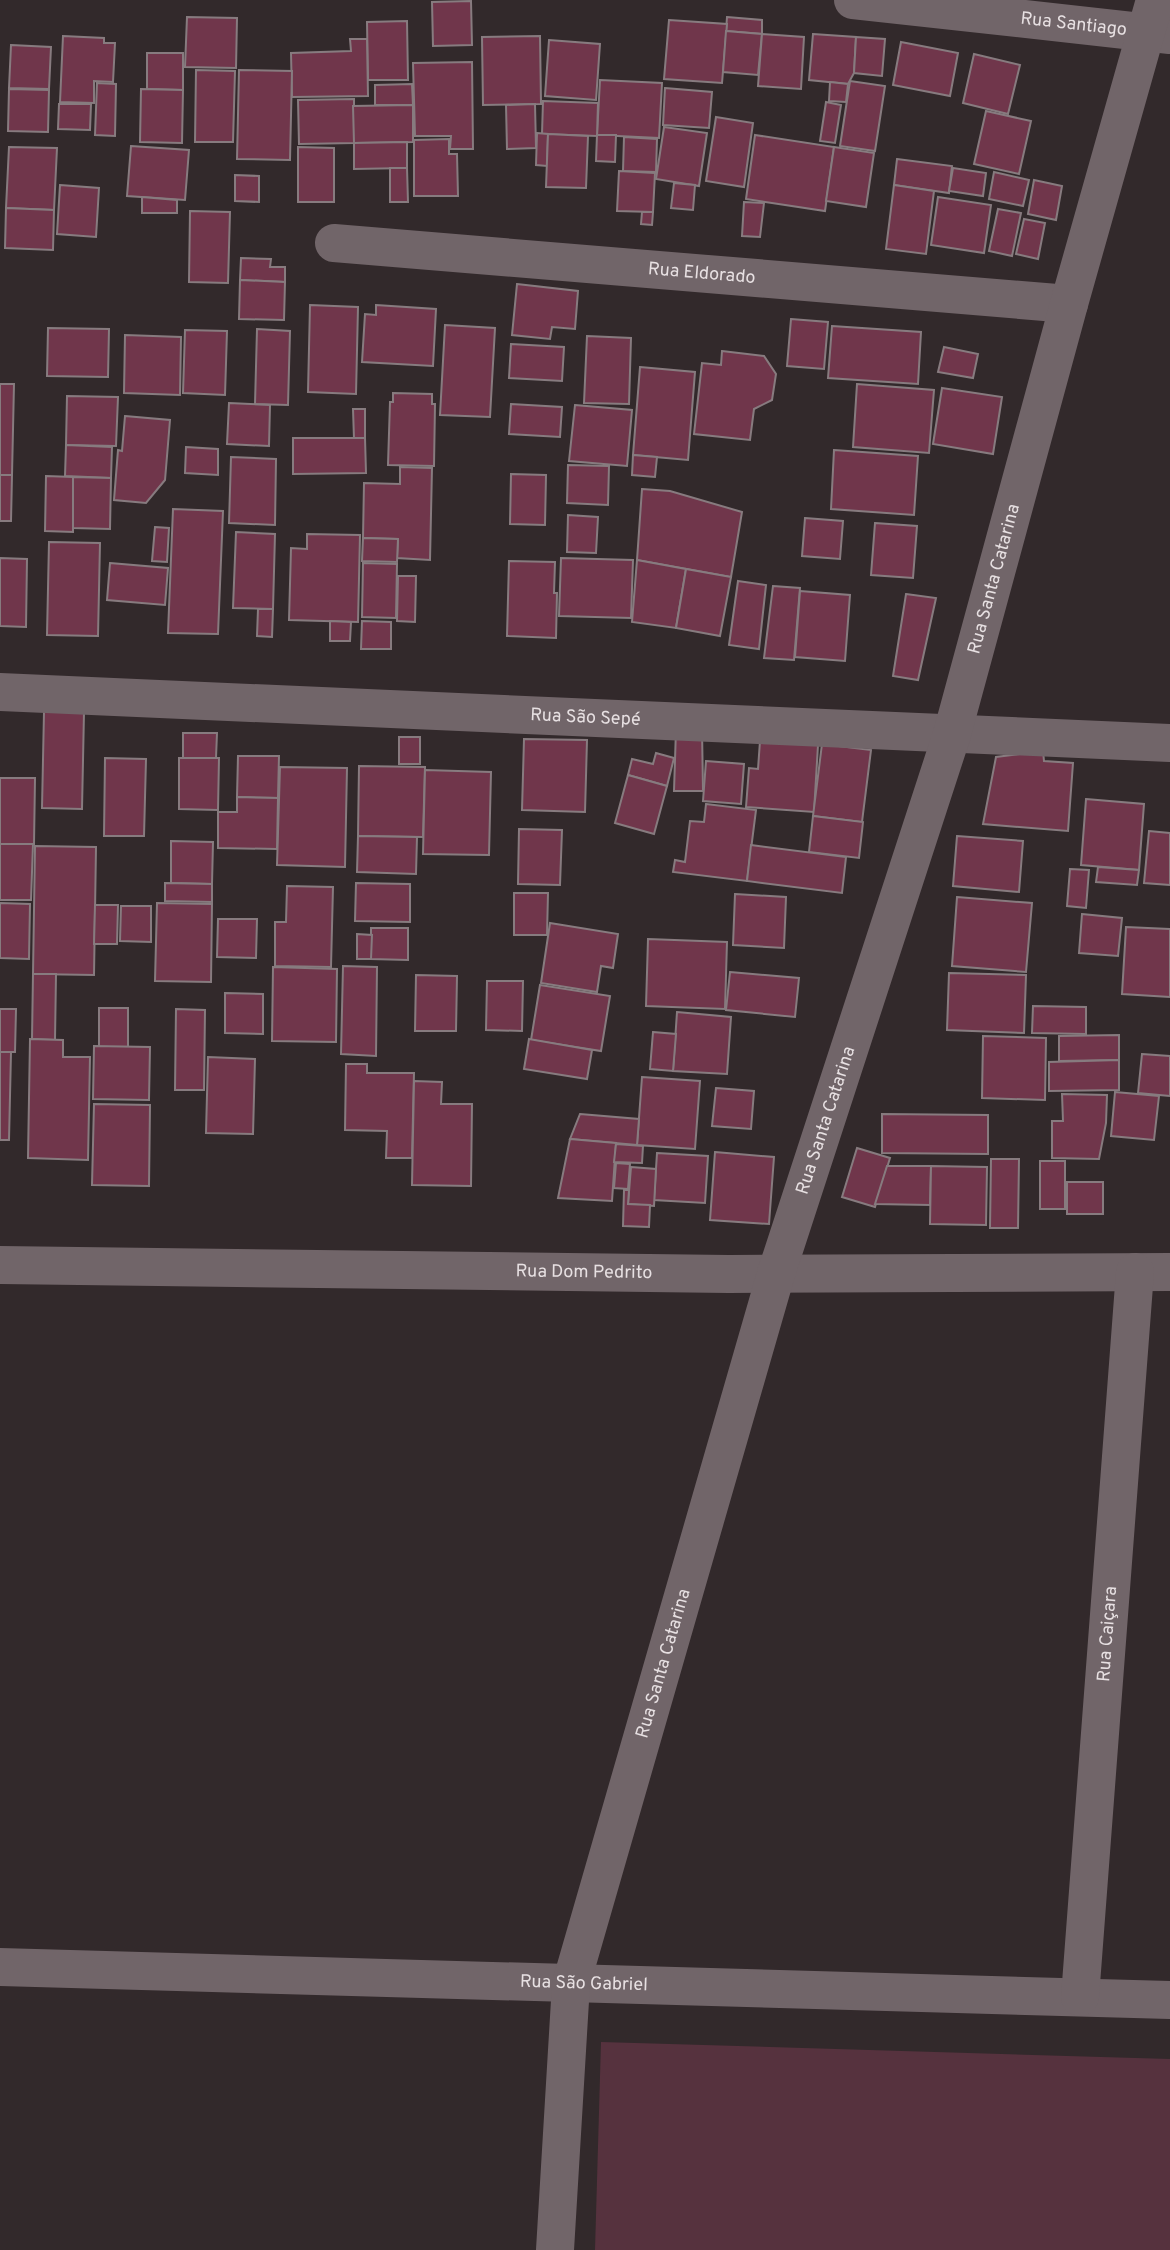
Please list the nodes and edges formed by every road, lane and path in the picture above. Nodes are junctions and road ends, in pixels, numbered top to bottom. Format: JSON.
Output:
{"nodes":[{"id":1,"x":853,"y":0,"type":"edge"},
{"id":2,"x":1157,"y":23,"type":"edge"},
{"id":3,"x":334,"y":243,"type":"dead end"},
{"id":4,"x":1069,"y":304,"type":"junction"},
{"id":5,"x":0,"y":692,"type":"edge"},
{"id":6,"x":952,"y":734,"type":"junction"},
{"id":7,"x":1170,"y":743,"type":"edge"},
{"id":8,"x":0,"y":1265,"type":"edge"},
{"id":9,"x":1152,"y":1272,"type":"edge"},
{"id":10,"x":776,"y":1274,"type":"junction"},
{"id":11,"x":0,"y":1967,"type":"edge"},
{"id":12,"x":571,"y":1984,"type":"junction"},
{"id":13,"x":1080,"y":1997,"type":"junction"},
{"id":14,"x":1170,"y":2000,"type":"edge"},
{"id":15,"x":555,"y":2250,"type":"edge"}],
"edges":[{"from":1,"to":2,"type":"street","name":"Rua Santiago"},
{"from":2,"to":4,"type":"street","name":"Rua Santa Catarina"},
{"from":3,"to":4,"type":"street","name":"Rua Eldorado"},
{"from":4,"to":6,"type":"street","name":"Rua Santa Catarina"},
{"from":5,"to":6,"type":"street","name":"Rua São Sepé"},
{"from":6,"to":7,"type":"street","name":"Rua São Sepé"},
{"from":6,"to":10,"type":"street","name":"Rua Santa Catarina"},
{"from":8,"to":10,"type":"street","name":"Rua Dom Pedrito"},
{"from":9,"to":10,"type":"street","name":"Rua Dom Pedrito"},
{"from":9,"to":13,"type":"street","name":"Rua Caiçara"},
{"from":10,"to":12,"type":"street","name":"Rua Santa Catarina"},
{"from":11,"to":12,"type":"street","name":"Rua São Gabriel"},
{"from":12,"to":13,"type":"street","name":"Rua São Gabriel"},
{"from":12,"to":15,"type":"street","name":"Rua Santa Catarina"},
{"from":13,"to":14,"type":"street","name":"Rua São Gabriel"}]}
